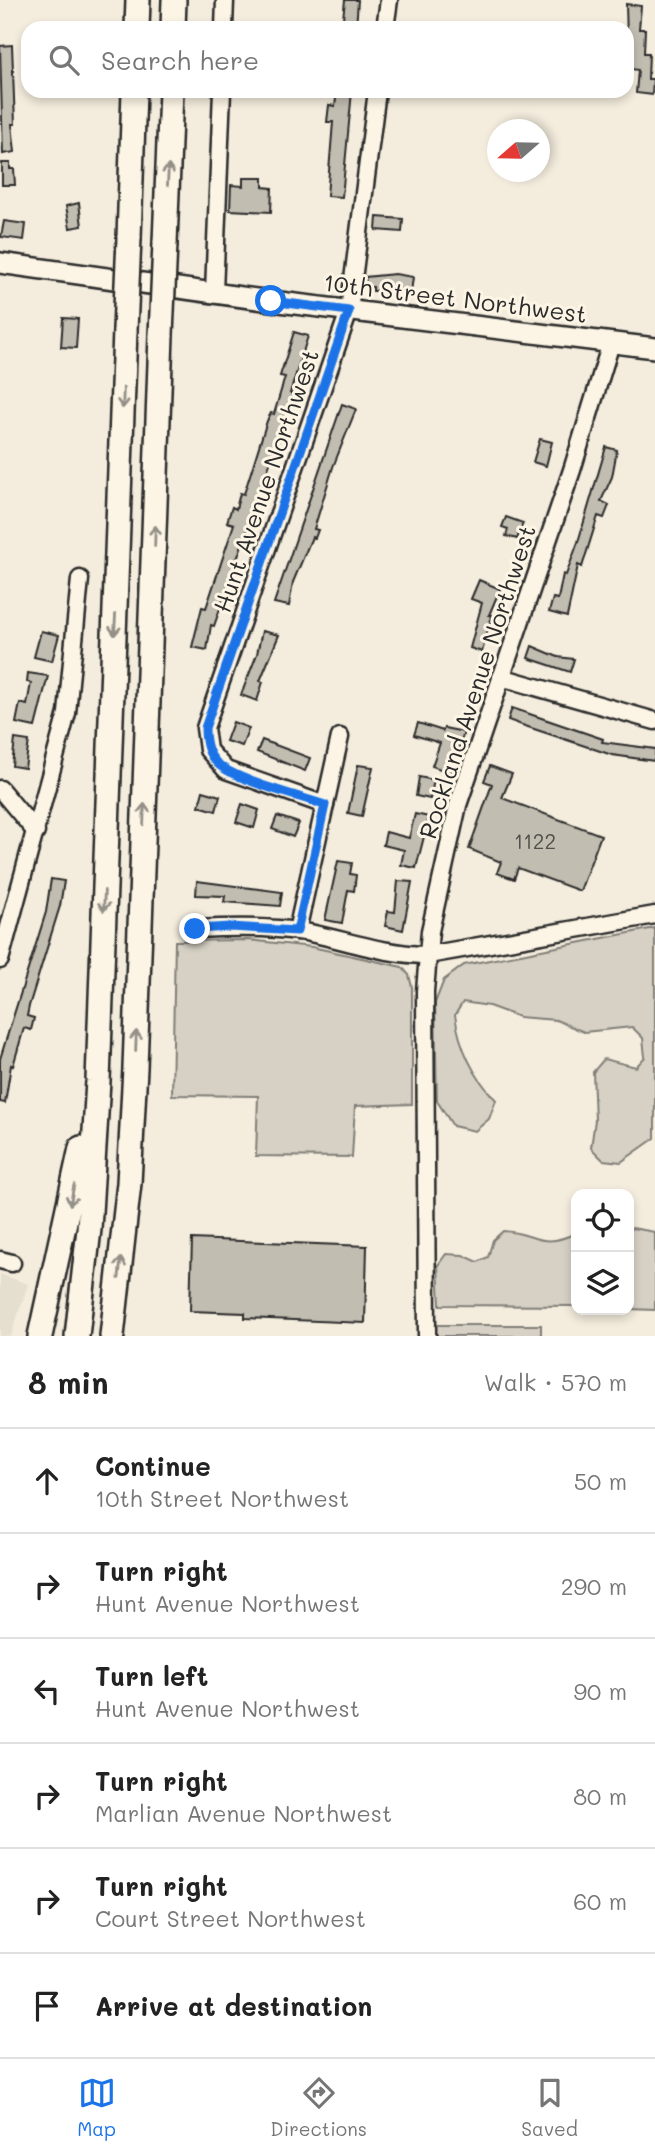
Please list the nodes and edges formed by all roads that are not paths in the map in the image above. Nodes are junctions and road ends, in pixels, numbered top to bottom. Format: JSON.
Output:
{"nodes":[{"id":1,"x":138,"y":0,"type":"edge"},
{"id":2,"x":174,"y":0,"type":"edge"},
{"id":3,"x":225,"y":0,"type":"edge"},
{"id":4,"x":389,"y":0,"type":"edge"},
{"id":5,"x":137,"y":21,"type":"edge"},
{"id":6,"x":173,"y":21,"type":"edge"},
{"id":7,"x":224,"y":21,"type":"edge"},
{"id":8,"x":386,"y":21,"type":"edge"},
{"id":9,"x":134,"y":98,"type":"edge"},
{"id":10,"x":171,"y":98,"type":"edge"},
{"id":11,"x":222,"y":98,"type":"edge"},
{"id":12,"x":376,"y":98,"type":"edge"},
{"id":13,"x":0,"y":263,"type":"edge"},
{"id":14,"x":214,"y":292,"type":"junction"},
{"id":15,"x":349,"y":311,"type":"junction"},
{"id":16,"x":611,"y":343,"type":"junction"},
{"id":17,"x":655,"y":348,"type":"edge"},
{"id":18,"x":80,"y":579,"type":"dead end"},
{"id":19,"x":501,"y":677,"type":"junction"},
{"id":20,"x":655,"y":721,"type":"edge"},
{"id":21,"x":340,"y":737,"type":"dead end"},
{"id":22,"x":0,"y":789,"type":"edge"},
{"id":23,"x":325,"y":805,"type":"junction"},
{"id":24,"x":36,"y":832,"type":"junction"},
{"id":25,"x":655,"y":915,"type":"edge"},
{"id":26,"x":195,"y":929,"type":"dead end"},
{"id":27,"x":297,"y":931,"type":"junction"},
{"id":28,"x":428,"y":955,"type":"junction"},
{"id":29,"x":0,"y":960,"type":"edge"},
{"id":30,"x":98,"y":1081,"type":"junction"},
{"id":31,"x":40,"y":1336,"type":"edge"},
{"id":32,"x":77,"y":1336,"type":"edge"},
{"id":33,"x":112,"y":1336,"type":"edge"},
{"id":34,"x":427,"y":1336,"type":"edge"}],
"edges":[{"from":1,"to":5,"type":"highway"},
{"from":2,"to":6,"type":"highway"},
{"from":3,"to":7,"type":"street"},
{"from":4,"to":8,"type":"street"},
{"from":9,"to":30,"type":"highway","one_way":true,"bridge":true},
{"from":33,"to":10,"type":"highway","one_way":true,"bridge":true},
{"from":11,"to":14,"type":"street"},
{"from":12,"to":15,"type":"street","name":"Hunt Avenue Northwest"},
{"from":13,"to":14,"type":"main road","name":"10th Street Northwest"},
{"from":14,"to":15,"type":"main road","name":"10th Street Northwest"},
{"from":15,"to":16,"type":"main road","name":"10th Street Northwest"},
{"from":15,"to":23,"type":"street","name":"Hunt Avenue Northwest"},
{"from":16,"to":17,"type":"main road","name":"10th Street Northwest"},
{"from":16,"to":19,"type":"street","name":"Rockland Avenue Northwest"},
{"from":18,"to":24,"type":"street"},
{"from":19,"to":20,"type":"street"},
{"from":19,"to":28,"type":"street","name":"Rockland Avenue Northwest"},
{"from":21,"to":23,"type":"street"},
{"from":22,"to":24,"type":"street"},
{"from":23,"to":27,"type":"street"},
{"from":24,"to":29,"type":"street"},
{"from":25,"to":28,"type":"street"},
{"from":26,"to":27,"type":"street"},
{"from":27,"to":28,"type":"street"},
{"from":28,"to":34,"type":"street","name":"Rockland Avenue Northwest"},
{"from":30,"to":31,"type":"highway","one_way":true},
{"from":30,"to":32,"type":"highway"}]}
